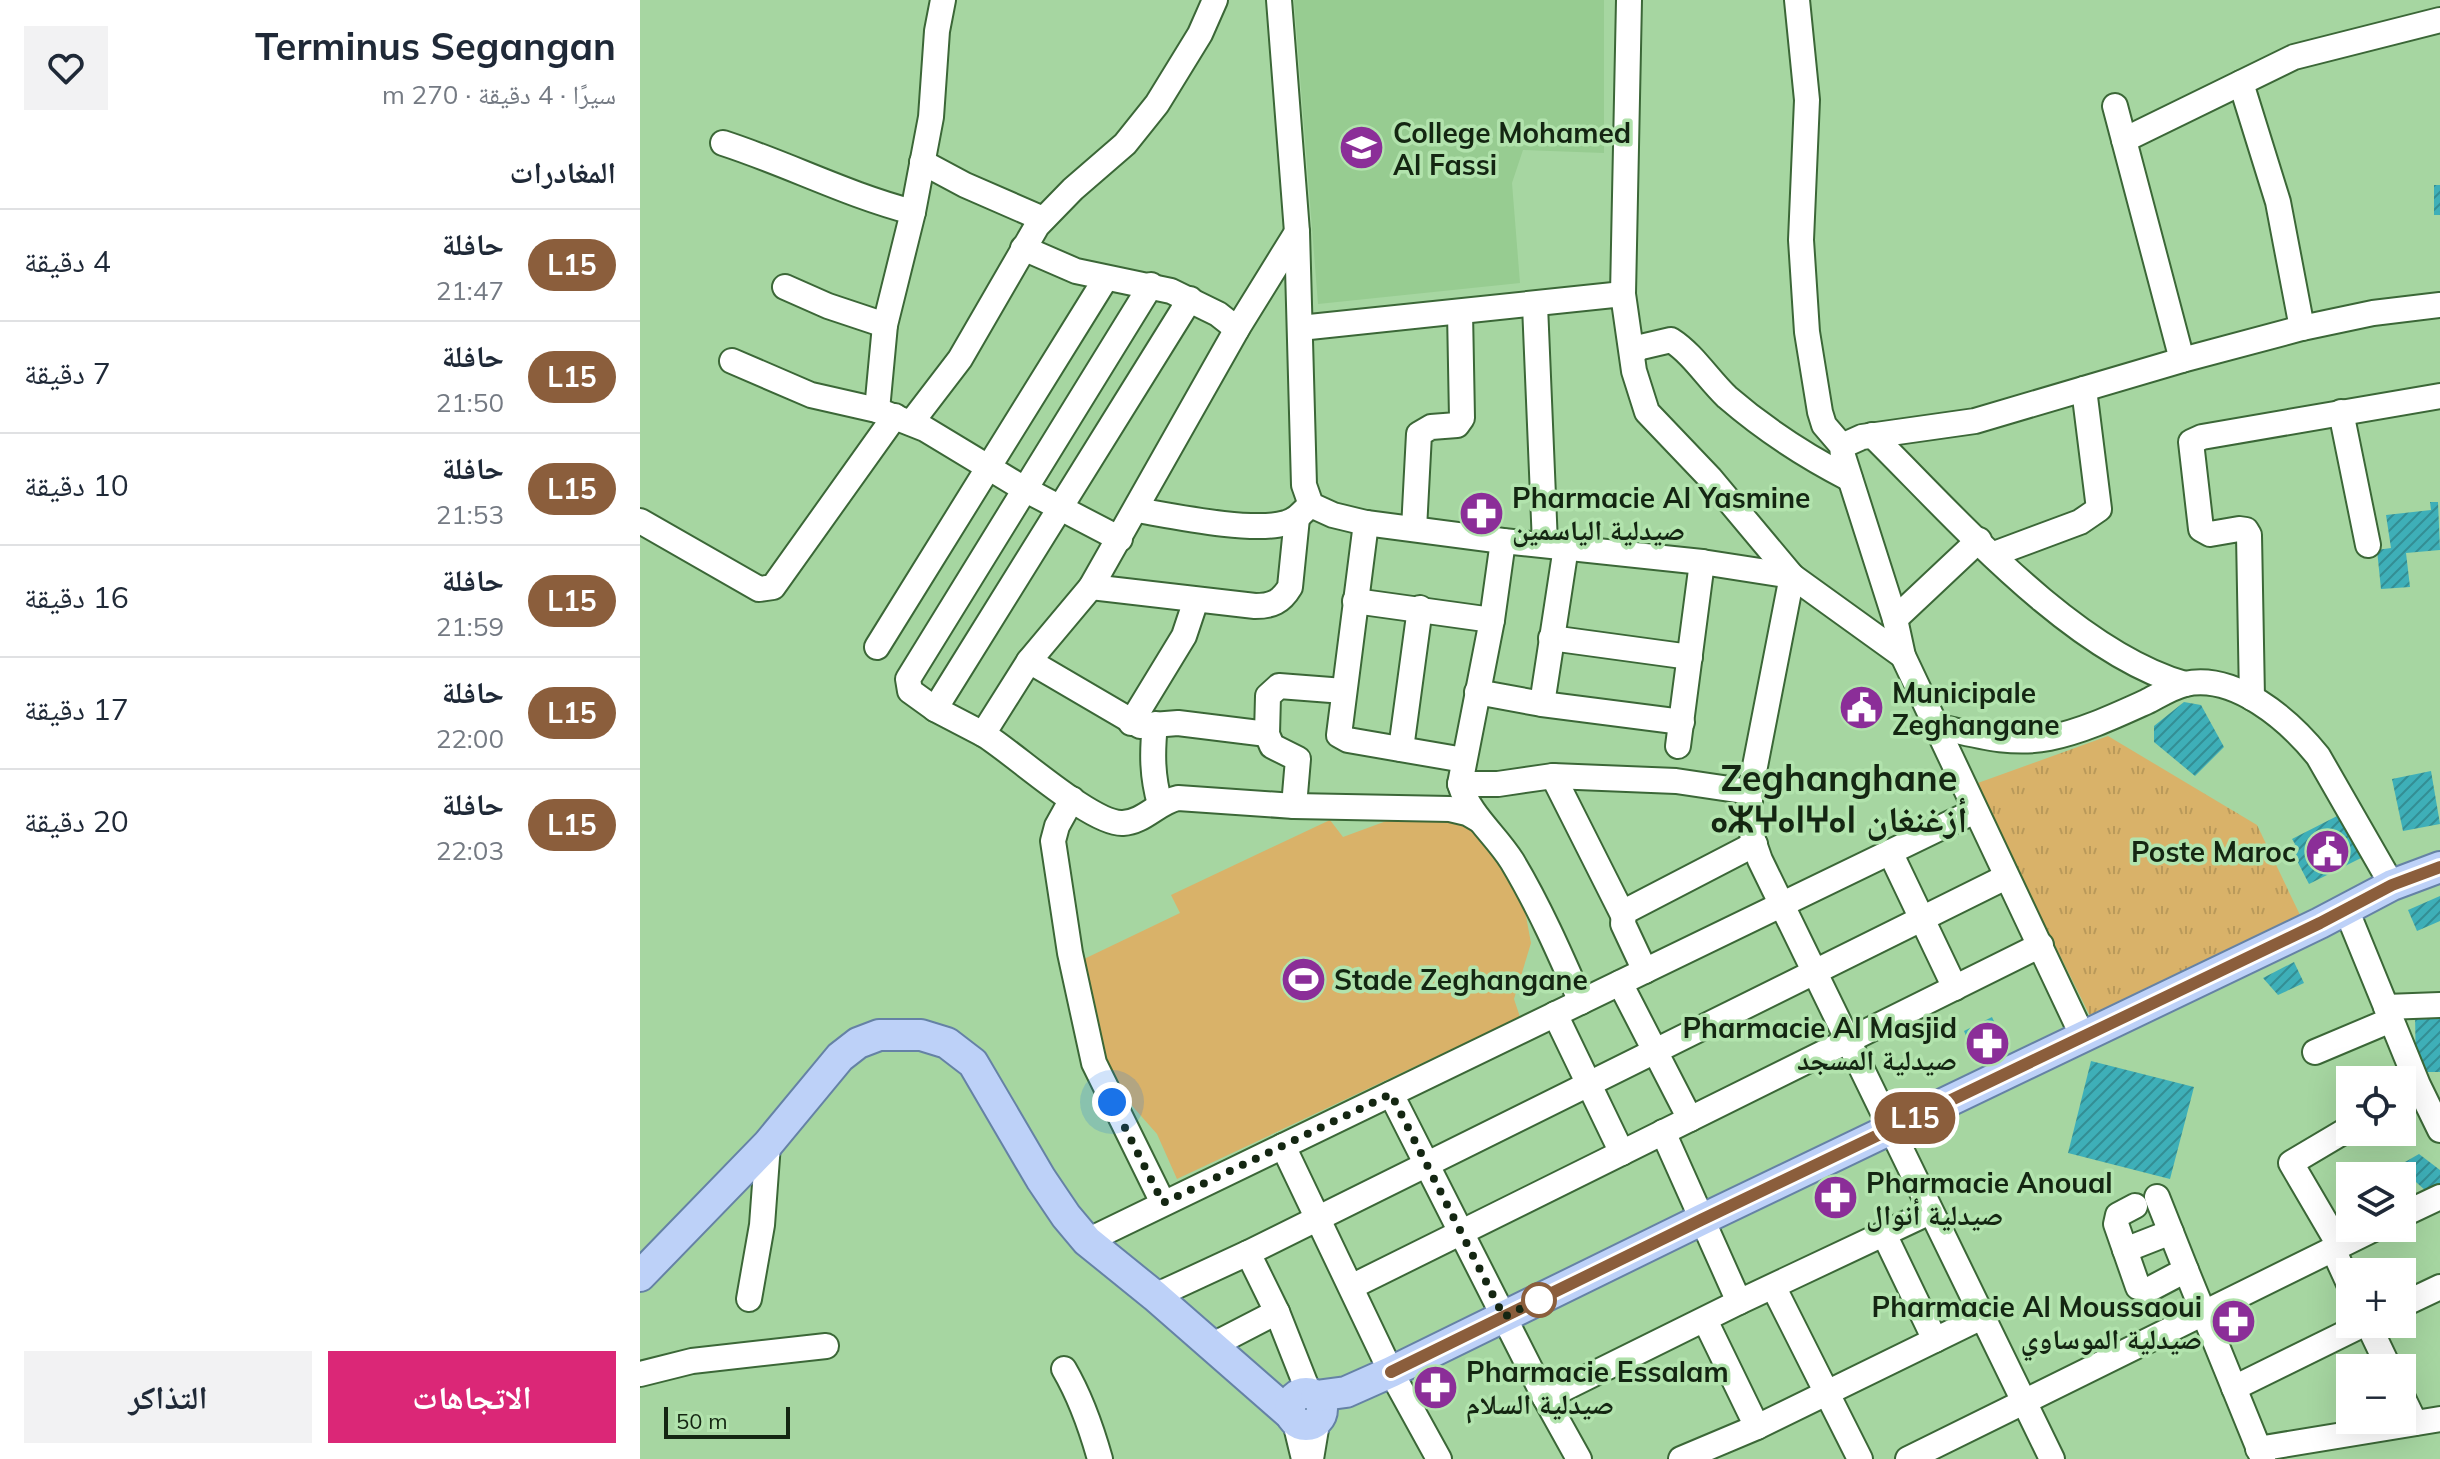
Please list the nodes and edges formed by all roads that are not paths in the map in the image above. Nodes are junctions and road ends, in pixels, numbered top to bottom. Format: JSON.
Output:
{"nodes":[{"id":1,"x":943,"y":0,"type":"edge"},
{"id":2,"x":1215,"y":0,"type":"edge"},
{"id":3,"x":1279,"y":0,"type":"edge"},
{"id":4,"x":1629,"y":0,"type":"edge"},
{"id":5,"x":1797,"y":0,"type":"edge"},
{"id":6,"x":2440,"y":20,"type":"edge"},
{"id":7,"x":2241,"y":83,"type":"junction"},
{"id":8,"x":2115,"y":106,"type":"dead end"},
{"id":9,"x":2124,"y":140,"type":"junction"},
{"id":10,"x":723,"y":143,"type":"dead end"},
{"id":11,"x":922,"y":162,"type":"junction"},
{"id":12,"x":913,"y":212,"type":"junction"},
{"id":13,"x":1043,"y":219,"type":"junction"},
{"id":14,"x":1297,"y":232,"type":"junction"},
{"id":15,"x":1023,"y":248,"type":"junction"},
{"id":16,"x":1106,"y":278,"type":"junction"},
{"id":17,"x":1151,"y":285,"type":"junction"},
{"id":18,"x":785,"y":287,"type":"dead end"},
{"id":19,"x":1623,"y":294,"type":"junction"},
{"id":20,"x":1190,"y":299,"type":"junction"},
{"id":21,"x":1535,"y":305,"type":"junction"},
{"id":22,"x":2440,"y":305,"type":"edge"},
{"id":23,"x":1460,"y":312,"type":"junction"},
{"id":24,"x":885,"y":325,"type":"junction"},
{"id":25,"x":1300,"y":328,"type":"junction"},
{"id":26,"x":2302,"y":328,"type":"junction"},
{"id":27,"x":1237,"y":329,"type":"junction"},
{"id":28,"x":1633,"y":352,"type":"junction"},
{"id":29,"x":2182,"y":360,"type":"junction"},
{"id":30,"x":732,"y":361,"type":"dead end"},
{"id":31,"x":2084,"y":389,"type":"junction"},
{"id":32,"x":2440,"y":396,"type":"edge"},
{"id":33,"x":2341,"y":412,"type":"junction"},
{"id":34,"x":894,"y":416,"type":"junction"},
{"id":35,"x":1872,"y":435,"type":"junction"},
{"id":36,"x":1842,"y":446,"type":"junction"},
{"id":37,"x":989,"y":469,"type":"junction"},
{"id":38,"x":1850,"y":479,"type":"junction"},
{"id":39,"x":1026,"y":490,"type":"junction"},
{"id":40,"x":1061,"y":508,"type":"junction"},
{"id":41,"x":1137,"y":510,"type":"junction"},
{"id":42,"x":1304,"y":512,"type":"junction"},
{"id":43,"x":640,"y":521,"type":"edge"},
{"id":44,"x":1366,"y":523,"type":"junction"},
{"id":45,"x":1414,"y":529,"type":"junction"},
{"id":46,"x":1120,"y":539,"type":"junction"},
{"id":47,"x":1503,"y":541,"type":"junction"},
{"id":48,"x":2368,"y":545,"type":"dead end"},
{"id":49,"x":1555,"y":546,"type":"junction"},
{"id":50,"x":1986,"y":547,"type":"junction"},
{"id":51,"x":1702,"y":562,"type":"junction"},
{"id":52,"x":1792,"y":576,"type":"junction"},
{"id":53,"x":1091,"y":587,"type":"junction"},
{"id":54,"x":1196,"y":600,"type":"junction"},
{"id":55,"x":1355,"y":601,"type":"junction"},
{"id":56,"x":1420,"y":608,"type":"junction"},
{"id":57,"x":1895,"y":619,"type":"junction"},
{"id":58,"x":1492,"y":620,"type":"junction"},
{"id":59,"x":1551,"y":638,"type":"junction"},
{"id":60,"x":877,"y":647,"type":"dead end"},
{"id":61,"x":1903,"y":656,"type":"junction"},
{"id":62,"x":1690,"y":657,"type":"junction"},
{"id":63,"x":1029,"y":661,"type":"junction"},
{"id":64,"x":2185,"y":684,"type":"junction"},
{"id":65,"x":1344,"y":691,"type":"junction"},
{"id":66,"x":1477,"y":692,"type":"junction"},
{"id":67,"x":2252,"y":698,"type":"junction"},
{"id":68,"x":1542,"y":704,"type":"junction"},
{"id":69,"x":935,"y":709,"type":"junction"},
{"id":70,"x":1682,"y":722,"type":"junction"},
{"id":71,"x":1143,"y":724,"type":"junction"},
{"id":72,"x":1935,"y":726,"type":"junction"},
{"id":73,"x":983,"y":734,"type":"junction"},
{"id":74,"x":1267,"y":734,"type":"junction"},
{"id":75,"x":1678,"y":746,"type":"dead end"},
{"id":76,"x":1401,"y":749,"type":"junction"},
{"id":77,"x":1462,"y":772,"type":"junction"},
{"id":78,"x":1553,"y":776,"type":"junction"},
{"id":79,"x":1750,"y":792,"type":"junction"},
{"id":80,"x":1072,"y":799,"type":"junction"},
{"id":81,"x":1160,"y":804,"type":"junction"},
{"id":82,"x":1294,"y":806,"type":"junction"},
{"id":83,"x":1975,"y":811,"type":"junction"},
{"id":84,"x":1479,"y":820,"type":"junction"},
{"id":85,"x":1755,"y":844,"type":"junction"},
{"id":86,"x":1890,"y":852,"type":"junction"},
{"id":87,"x":2440,"y":867,"type":"edge"},
{"id":88,"x":2006,"y":877,"type":"junction"},
{"id":89,"x":2392,"y":885,"type":"junction"},
{"id":90,"x":1782,"y":905,"type":"junction"},
{"id":91,"x":2346,"y":909,"type":"junction"},
{"id":92,"x":1623,"y":915,"type":"junction"},
{"id":93,"x":1922,"y":919,"type":"junction"},
{"id":94,"x":2041,"y":945,"type":"junction"},
{"id":95,"x":1645,"y":971,"type":"junction"},
{"id":96,"x":1815,"y":972,"type":"junction"},
{"id":97,"x":1620,"y":983,"type":"junction"},
{"id":98,"x":1955,"y":988,"type":"junction"},
{"id":99,"x":1581,"y":1002,"type":"junction"},
{"id":100,"x":2440,"y":1005,"type":"edge"},
{"id":101,"x":1555,"y":1014,"type":"junction"},
{"id":102,"x":2388,"y":1014,"type":"junction"},
{"id":103,"x":2083,"y":1037,"type":"junction"},
{"id":104,"x":1848,"y":1040,"type":"junction"},
{"id":105,"x":1655,"y":1051,"type":"junction"},
{"id":106,"x":2315,"y":1052,"type":"dead end"},
{"id":107,"x":1589,"y":1084,"type":"junction"},
{"id":108,"x":1391,"y":1094,"type":"junction"},
{"id":109,"x":1690,"y":1119,"type":"junction"},
{"id":110,"x":1891,"y":1130,"type":"junction"},
{"id":111,"x":2440,"y":1130,"type":"edge"},
{"id":112,"x":1663,"y":1132,"type":"junction"},
{"id":113,"x":2336,"y":1136,"type":"edge"},
{"id":114,"x":768,"y":1144,"type":"junction"},
{"id":115,"x":1283,"y":1146,"type":"junction"},
{"id":116,"x":1622,"y":1153,"type":"junction"},
{"id":117,"x":1427,"y":1164,"type":"junction"},
{"id":118,"x":2440,"y":1197,"type":"edge"},
{"id":119,"x":1163,"y":1203,"type":"junction"},
{"id":120,"x":2416,"y":1208,"type":"edge"},
{"id":121,"x":1930,"y":1212,"type":"junction"},
{"id":122,"x":1318,"y":1218,"type":"junction"},
{"id":123,"x":1701,"y":1220,"type":"junction"},
{"id":124,"x":1461,"y":1232,"type":"junction"},
{"id":125,"x":2171,"y":1232,"type":"junction"},
{"id":126,"x":1884,"y":1234,"type":"junction"},
{"id":127,"x":1087,"y":1241,"type":"junction"},
{"id":128,"x":2347,"y":1242,"type":"edge"},
{"id":129,"x":2336,"y":1247,"type":"junction"},
{"id":130,"x":2125,"y":1250,"type":"junction"},
{"id":131,"x":1248,"y":1253,"type":"junction"},
{"id":132,"x":2340,"y":1258,"type":"edge"},
{"id":133,"x":2186,"y":1270,"type":"junction"},
{"id":134,"x":640,"y":1276,"type":"edge"},
{"id":135,"x":1351,"y":1287,"type":"junction"},
{"id":136,"x":2440,"y":1287,"type":"edge"},
{"id":137,"x":1774,"y":1288,"type":"junction"},
{"id":138,"x":1155,"y":1296,"type":"junction"},
{"id":139,"x":2416,"y":1298,"type":"edge"},
{"id":140,"x":749,"y":1299,"type":"dead end"},
{"id":141,"x":1739,"y":1302,"type":"junction"},
{"id":142,"x":1277,"y":1312,"type":"junction"},
{"id":143,"x":2204,"y":1314,"type":"junction"},
{"id":144,"x":1504,"y":1317,"type":"junction"},
{"id":145,"x":1982,"y":1317,"type":"junction"},
{"id":146,"x":1705,"y":1320,"type":"junction"},
{"id":147,"x":2337,"y":1338,"type":"edge"},
{"id":148,"x":1935,"y":1340,"type":"junction"},
{"id":149,"x":1213,"y":1345,"type":"junction"},
{"id":150,"x":826,"y":1346,"type":"dead end"},
{"id":151,"x":1064,"y":1369,"type":"dead end"},
{"id":152,"x":1391,"y":1372,"type":"junction"},
{"id":153,"x":640,"y":1374,"type":"edge"},
{"id":154,"x":2234,"y":1388,"type":"junction"},
{"id":155,"x":1827,"y":1393,"type":"junction"},
{"id":156,"x":1545,"y":1398,"type":"junction"},
{"id":157,"x":2025,"y":1403,"type":"junction"},
{"id":158,"x":1308,"y":1408,"type":"junction"},
{"id":159,"x":2440,"y":1419,"type":"edge"},
{"id":160,"x":2416,"y":1423,"type":"edge"},
{"id":161,"x":1757,"y":1427,"type":"junction"},
{"id":162,"x":2360,"y":1434,"type":"edge"},
{"id":163,"x":2260,"y":1454,"type":"edge"},
{"id":164,"x":1100,"y":1459,"type":"edge"},
{"id":165,"x":1304,"y":1459,"type":"edge"},
{"id":166,"x":1311,"y":1459,"type":"edge"},
{"id":167,"x":1439,"y":1459,"type":"edge"},
{"id":168,"x":1579,"y":1459,"type":"edge"},
{"id":169,"x":1681,"y":1459,"type":"edge"},
{"id":170,"x":1860,"y":1459,"type":"edge"},
{"id":171,"x":1908,"y":1459,"type":"edge"},
{"id":172,"x":2052,"y":1459,"type":"edge"}],
"edges":[{"from":1,"to":11,"type":"street"},
{"from":2,"to":13,"type":"street"},
{"from":3,"to":14,"type":"street"},
{"from":4,"to":19,"type":"street"},
{"from":5,"to":36,"type":"street"},
{"from":6,"to":7,"type":"street"},
{"from":7,"to":9,"type":"street"},
{"from":7,"to":26,"type":"street"},
{"from":8,"to":9,"type":"street"},
{"from":9,"to":29,"type":"street"},
{"from":10,"to":12,"type":"street"},
{"from":11,"to":12,"type":"street"},
{"from":11,"to":13,"type":"street"},
{"from":12,"to":24,"type":"street"},
{"from":13,"to":15,"type":"street"},
{"from":14,"to":25,"type":"street"},
{"from":14,"to":27,"type":"street"},
{"from":15,"to":16,"type":"street"},
{"from":15,"to":34,"type":"street"},
{"from":16,"to":17,"type":"street"},
{"from":16,"to":37,"type":"street"},
{"from":17,"to":20,"type":"street"},
{"from":17,"to":39,"type":"street"},
{"from":18,"to":24,"type":"street"},
{"from":19,"to":21,"type":"street"},
{"from":19,"to":28,"type":"street"},
{"from":20,"to":27,"type":"street"},
{"from":20,"to":40,"type":"street"},
{"from":21,"to":23,"type":"street"},
{"from":21,"to":49,"type":"street"},
{"from":22,"to":26,"type":"street"},
{"from":23,"to":25,"type":"street"},
{"from":23,"to":45,"type":"street"},
{"from":24,"to":34,"type":"street"},
{"from":25,"to":42,"type":"street"},
{"from":26,"to":29,"type":"street"},
{"from":27,"to":41,"type":"street"},
{"from":28,"to":38,"type":"street"},
{"from":28,"to":52,"type":"street"},
{"from":29,"to":31,"type":"street"},
{"from":30,"to":34,"type":"street"},
{"from":31,"to":35,"type":"street"},
{"from":31,"to":50,"type":"street"},
{"from":32,"to":33,"type":"street"},
{"from":33,"to":48,"type":"street"},
{"from":33,"to":67,"type":"street"},
{"from":34,"to":37,"type":"street"},
{"from":34,"to":43,"type":"street"},
{"from":35,"to":36,"type":"street"},
{"from":35,"to":50,"type":"street"},
{"from":36,"to":38,"type":"street"},
{"from":37,"to":39,"type":"street"},
{"from":37,"to":60,"type":"street"},
{"from":38,"to":57,"type":"street"},
{"from":39,"to":40,"type":"street"},
{"from":39,"to":69,"type":"street"},
{"from":40,"to":46,"type":"street"},
{"from":40,"to":69,"type":"street"},
{"from":41,"to":42,"type":"street"},
{"from":41,"to":46,"type":"street"},
{"from":42,"to":44,"type":"street"},
{"from":42,"to":54,"type":"street"},
{"from":44,"to":45,"type":"street"},
{"from":44,"to":55,"type":"street"},
{"from":45,"to":47,"type":"street"},
{"from":46,"to":53,"type":"street"},
{"from":47,"to":49,"type":"street"},
{"from":47,"to":58,"type":"street"},
{"from":49,"to":51,"type":"street"},
{"from":49,"to":59,"type":"street"},
{"from":50,"to":57,"type":"street"},
{"from":50,"to":64,"type":"street"},
{"from":51,"to":52,"type":"street"},
{"from":51,"to":62,"type":"street"},
{"from":52,"to":61,"type":"street"},
{"from":52,"to":79,"type":"street"},
{"from":53,"to":54,"type":"street"},
{"from":53,"to":63,"type":"street"},
{"from":54,"to":71,"type":"street"},
{"from":55,"to":56,"type":"street"},
{"from":55,"to":65,"type":"street"},
{"from":56,"to":58,"type":"street"},
{"from":56,"to":76,"type":"street"},
{"from":57,"to":61,"type":"street"},
{"from":58,"to":66,"type":"street"},
{"from":59,"to":62,"type":"street"},
{"from":59,"to":68,"type":"street"},
{"from":61,"to":72,"type":"street"},
{"from":62,"to":70,"type":"street"},
{"from":63,"to":71,"type":"street"},
{"from":63,"to":73,"type":"street"},
{"from":64,"to":67,"type":"street"},
{"from":64,"to":72,"type":"street"},
{"from":65,"to":74,"type":"street"},
{"from":65,"to":76,"type":"street"},
{"from":66,"to":68,"type":"street"},
{"from":66,"to":77,"type":"street"},
{"from":67,"to":89,"type":"street"},
{"from":68,"to":70,"type":"street"},
{"from":69,"to":73,"type":"street"},
{"from":70,"to":75,"type":"street"},
{"from":71,"to":74,"type":"street"},
{"from":71,"to":81,"type":"street"},
{"from":72,"to":83,"type":"street"},
{"from":73,"to":80,"type":"street"},
{"from":74,"to":82,"type":"street"},
{"from":76,"to":77,"type":"street"},
{"from":77,"to":78,"type":"street"},
{"from":77,"to":84,"type":"street"},
{"from":78,"to":79,"type":"street"},
{"from":78,"to":92,"type":"street"},
{"from":79,"to":85,"type":"street"},
{"from":80,"to":81,"type":"street"},
{"from":80,"to":119,"type":"street"},
{"from":81,"to":82,"type":"street"},
{"from":82,"to":84,"type":"street"},
{"from":83,"to":86,"type":"street"},
{"from":83,"to":88,"type":"street"},
{"from":84,"to":99,"type":"street"},
{"from":85,"to":90,"type":"street"},
{"from":85,"to":92,"type":"street"},
{"from":86,"to":90,"type":"street"},
{"from":86,"to":93,"type":"street"},
{"from":87,"to":89,"type":"main road"},
{"from":88,"to":93,"type":"street"},
{"from":88,"to":94,"type":"street"},
{"from":89,"to":91,"type":"main road"},
{"from":90,"to":95,"type":"street"},
{"from":90,"to":96,"type":"street"},
{"from":91,"to":102,"type":"street"},
{"from":91,"to":103,"type":"main road"},
{"from":92,"to":95,"type":"street"},
{"from":93,"to":96,"type":"street"},
{"from":93,"to":98,"type":"street"},
{"from":94,"to":98,"type":"street"},
{"from":94,"to":103,"type":"street"},
{"from":95,"to":97,"type":"street"},
{"from":96,"to":104,"type":"street"},
{"from":96,"to":105,"type":"street"},
{"from":97,"to":99,"type":"street"},
{"from":97,"to":105,"type":"street"},
{"from":98,"to":104,"type":"street"},
{"from":99,"to":101,"type":"street"},
{"from":100,"to":102,"type":"street"},
{"from":101,"to":107,"type":"street"},
{"from":101,"to":108,"type":"street"},
{"from":102,"to":106,"type":"street"},
{"from":102,"to":111,"type":"street"},
{"from":103,"to":110,"type":"main road"},
{"from":104,"to":109,"type":"street"},
{"from":104,"to":110,"type":"street"},
{"from":105,"to":107,"type":"street"},
{"from":105,"to":109,"type":"street"},
{"from":107,"to":116,"type":"street"},
{"from":107,"to":117,"type":"street"},
{"from":108,"to":115,"type":"street"},
{"from":108,"to":117,"type":"street"},
{"from":109,"to":112,"type":"street"},
{"from":110,"to":121,"type":"street"},
{"from":110,"to":123,"type":"main road"},
{"from":112,"to":116,"type":"street"},
{"from":112,"to":123,"type":"street"},
{"from":113,"to":129,"type":"street"},
{"from":114,"to":127,"type":"main road"},
{"from":114,"to":134,"type":"main road"},
{"from":114,"to":140,"type":"street"},
{"from":115,"to":119,"type":"street"},
{"from":115,"to":122,"type":"street"},
{"from":116,"to":124,"type":"street"},
{"from":117,"to":122,"type":"street"},
{"from":117,"to":124,"type":"street"},
{"from":118,"to":120,"type":"street"},
{"from":119,"to":127,"type":"street"},
{"from":121,"to":126,"type":"street"},
{"from":121,"to":145,"type":"street"},
{"from":122,"to":131,"type":"street"},
{"from":122,"to":135,"type":"street"},
{"from":123,"to":141,"type":"street"},
{"from":123,"to":144,"type":"main road"},
{"from":124,"to":135,"type":"street"},
{"from":124,"to":144,"type":"street"},
{"from":125,"to":130,"type":"street"},
{"from":125,"to":130,"type":"street"},
{"from":125,"to":133,"type":"street"},
{"from":126,"to":137,"type":"street"},
{"from":126,"to":148,"type":"street"},
{"from":127,"to":138,"type":"main road"},
{"from":128,"to":129,"type":"street"},
{"from":129,"to":132,"type":"street"},
{"from":129,"to":143,"type":"street"},
{"from":130,"to":133,"type":"street"},
{"from":131,"to":138,"type":"street"},
{"from":131,"to":142,"type":"street"},
{"from":133,"to":143,"type":"street"},
{"from":135,"to":152,"type":"street"},
{"from":136,"to":139,"type":"street"},
{"from":137,"to":141,"type":"street"},
{"from":137,"to":155,"type":"street"},
{"from":138,"to":149,"type":"main road"},
{"from":141,"to":146,"type":"street"},
{"from":142,"to":149,"type":"street"},
{"from":142,"to":158,"type":"street"},
{"from":143,"to":154,"type":"street"},
{"from":143,"to":157,"type":"street"},
{"from":144,"to":152,"type":"main road"},
{"from":144,"to":156,"type":"street"},
{"from":145,"to":148,"type":"street"},
{"from":145,"to":157,"type":"street"},
{"from":146,"to":156,"type":"street"},
{"from":146,"to":161,"type":"street"},
{"from":147,"to":154,"type":"street"},
{"from":148,"to":155,"type":"street"},
{"from":149,"to":158,"type":"main road"},
{"from":150,"to":153,"type":"street"},
{"from":151,"to":164,"type":"street"},
{"from":152,"to":158,"type":"main road"},
{"from":152,"to":167,"type":"street"},
{"from":154,"to":163,"type":"street"},
{"from":155,"to":161,"type":"street"},
{"from":155,"to":170,"type":"street"},
{"from":156,"to":168,"type":"street"},
{"from":157,"to":171,"type":"street"},
{"from":157,"to":172,"type":"street"},
{"from":158,"to":165,"type":"street"},
{"from":158,"to":166,"type":"street"},
{"from":159,"to":160,"type":"street"},
{"from":161,"to":169,"type":"street"},
{"from":162,"to":163,"type":"street"}]}
